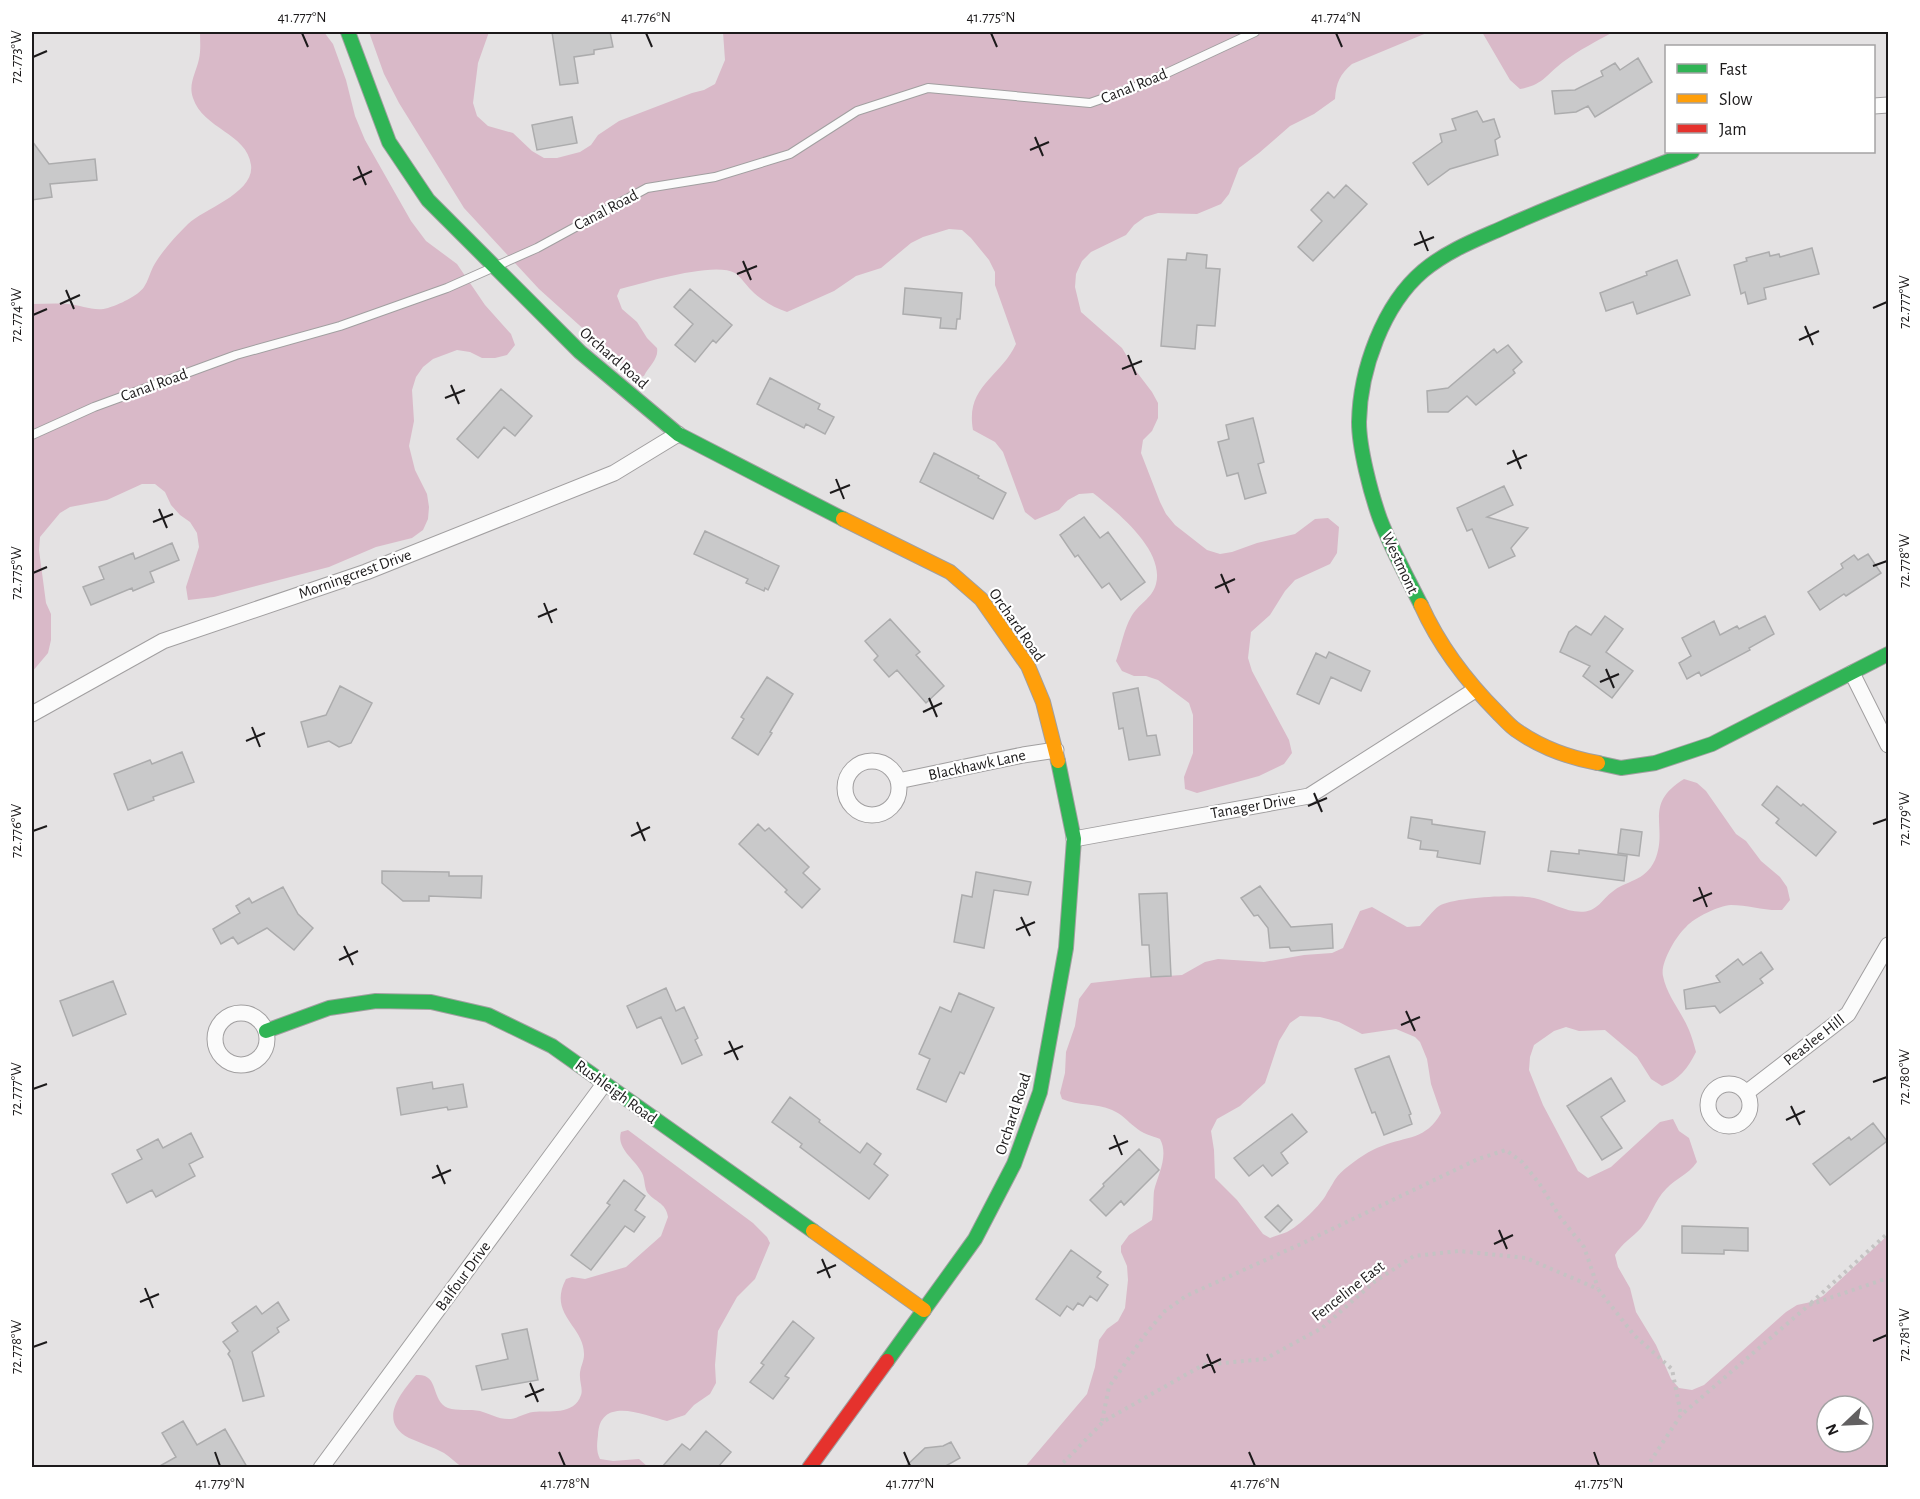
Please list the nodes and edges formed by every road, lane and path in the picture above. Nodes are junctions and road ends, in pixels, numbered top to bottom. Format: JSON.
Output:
{"nodes":[{"id":1,"x":348,"y":32,"type":"edge"},
{"id":2,"x":1255,"y":32,"type":"edge"},
{"id":3,"x":1689,"y":153,"type":"edge"},
{"id":4,"x":494,"y":267,"type":"junction"},
{"id":5,"x":678,"y":434,"type":"junction"},
{"id":6,"x":32,"y":435,"type":"edge"},
{"id":7,"x":1888,"y":654,"type":"edge"},
{"id":8,"x":1852,"y":673,"type":"junction"},
{"id":9,"x":1475,"y":690,"type":"junction"},
{"id":10,"x":32,"y":714,"type":"edge"},
{"id":11,"x":1888,"y":746,"type":"edge"},
{"id":12,"x":1056,"y":750,"type":"junction"},
{"id":13,"x":898,"y":781,"type":"dead end"},
{"id":14,"x":1074,"y":839,"type":"junction"},
{"id":15,"x":1888,"y":945,"type":"edge"},
{"id":16,"x":266,"y":1031,"type":"dead end"},
{"id":17,"x":604,"y":1084,"type":"junction"},
{"id":18,"x":1746,"y":1093,"type":"dead end"},
{"id":19,"x":1888,"y":1233,"type":"edge"},
{"id":20,"x":1888,"y":1278,"type":"edge"},
{"id":21,"x":1598,"y":1289,"type":"junction"},
{"id":22,"x":1809,"y":1305,"type":"junction"},
{"id":23,"x":924,"y":1310,"type":"junction"},
{"id":24,"x":1681,"y":1415,"type":"junction"},
{"id":25,"x":1102,"y":1423,"type":"junction"},
{"id":26,"x":321,"y":1467,"type":"edge"},
{"id":27,"x":809,"y":1467,"type":"edge"},
{"id":28,"x":1058,"y":1467,"type":"edge"},
{"id":29,"x":1646,"y":1467,"type":"edge"}],
"edges":[{"from":1,"to":4,"type":"street","name":"Orchard Road"},
{"from":2,"to":4,"type":"lane","name":"Canal Road"},
{"from":3,"to":9,"type":"street","name":"Westmont"},
{"from":4,"to":5,"type":"street","name":"Orchard Road"},
{"from":4,"to":6,"type":"lane","name":"Canal Road"},
{"from":5,"to":10,"type":"street","name":"Morningcrest Drive"},
{"from":5,"to":12,"type":"street","name":"Orchard Road"},
{"from":7,"to":8,"type":"street","name":"Westmont"},
{"from":8,"to":9,"type":"street","name":"Westmont"},
{"from":8,"to":11,"type":"street"},
{"from":9,"to":14,"type":"street","name":"Tanager Drive"},
{"from":12,"to":13,"type":"street","name":"Blackhawk Lane"},
{"from":12,"to":14,"type":"street","name":"Orchard Road"},
{"from":14,"to":23,"type":"street","name":"Orchard Road"},
{"from":15,"to":18,"type":"street","name":"Peaslee Hill"},
{"from":16,"to":17,"type":"street","name":"Rushleigh Road"},
{"from":17,"to":23,"type":"street","name":"Rushleigh Road"},
{"from":17,"to":26,"type":"street","name":"Balfour Drive"},
{"from":19,"to":22,"type":"path"},
{"from":20,"to":22,"type":"path"},
{"from":21,"to":24,"type":"path","name":"Fenceline East"},
{"from":21,"to":25,"type":"path","name":"Fenceline East"},
{"from":21,"to":25,"type":"path"},
{"from":22,"to":24,"type":"path"},
{"from":23,"to":27,"type":"street","name":"Orchard Road"},
{"from":24,"to":29,"type":"path"},
{"from":25,"to":28,"type":"path","name":"Fenceline East"}]}
